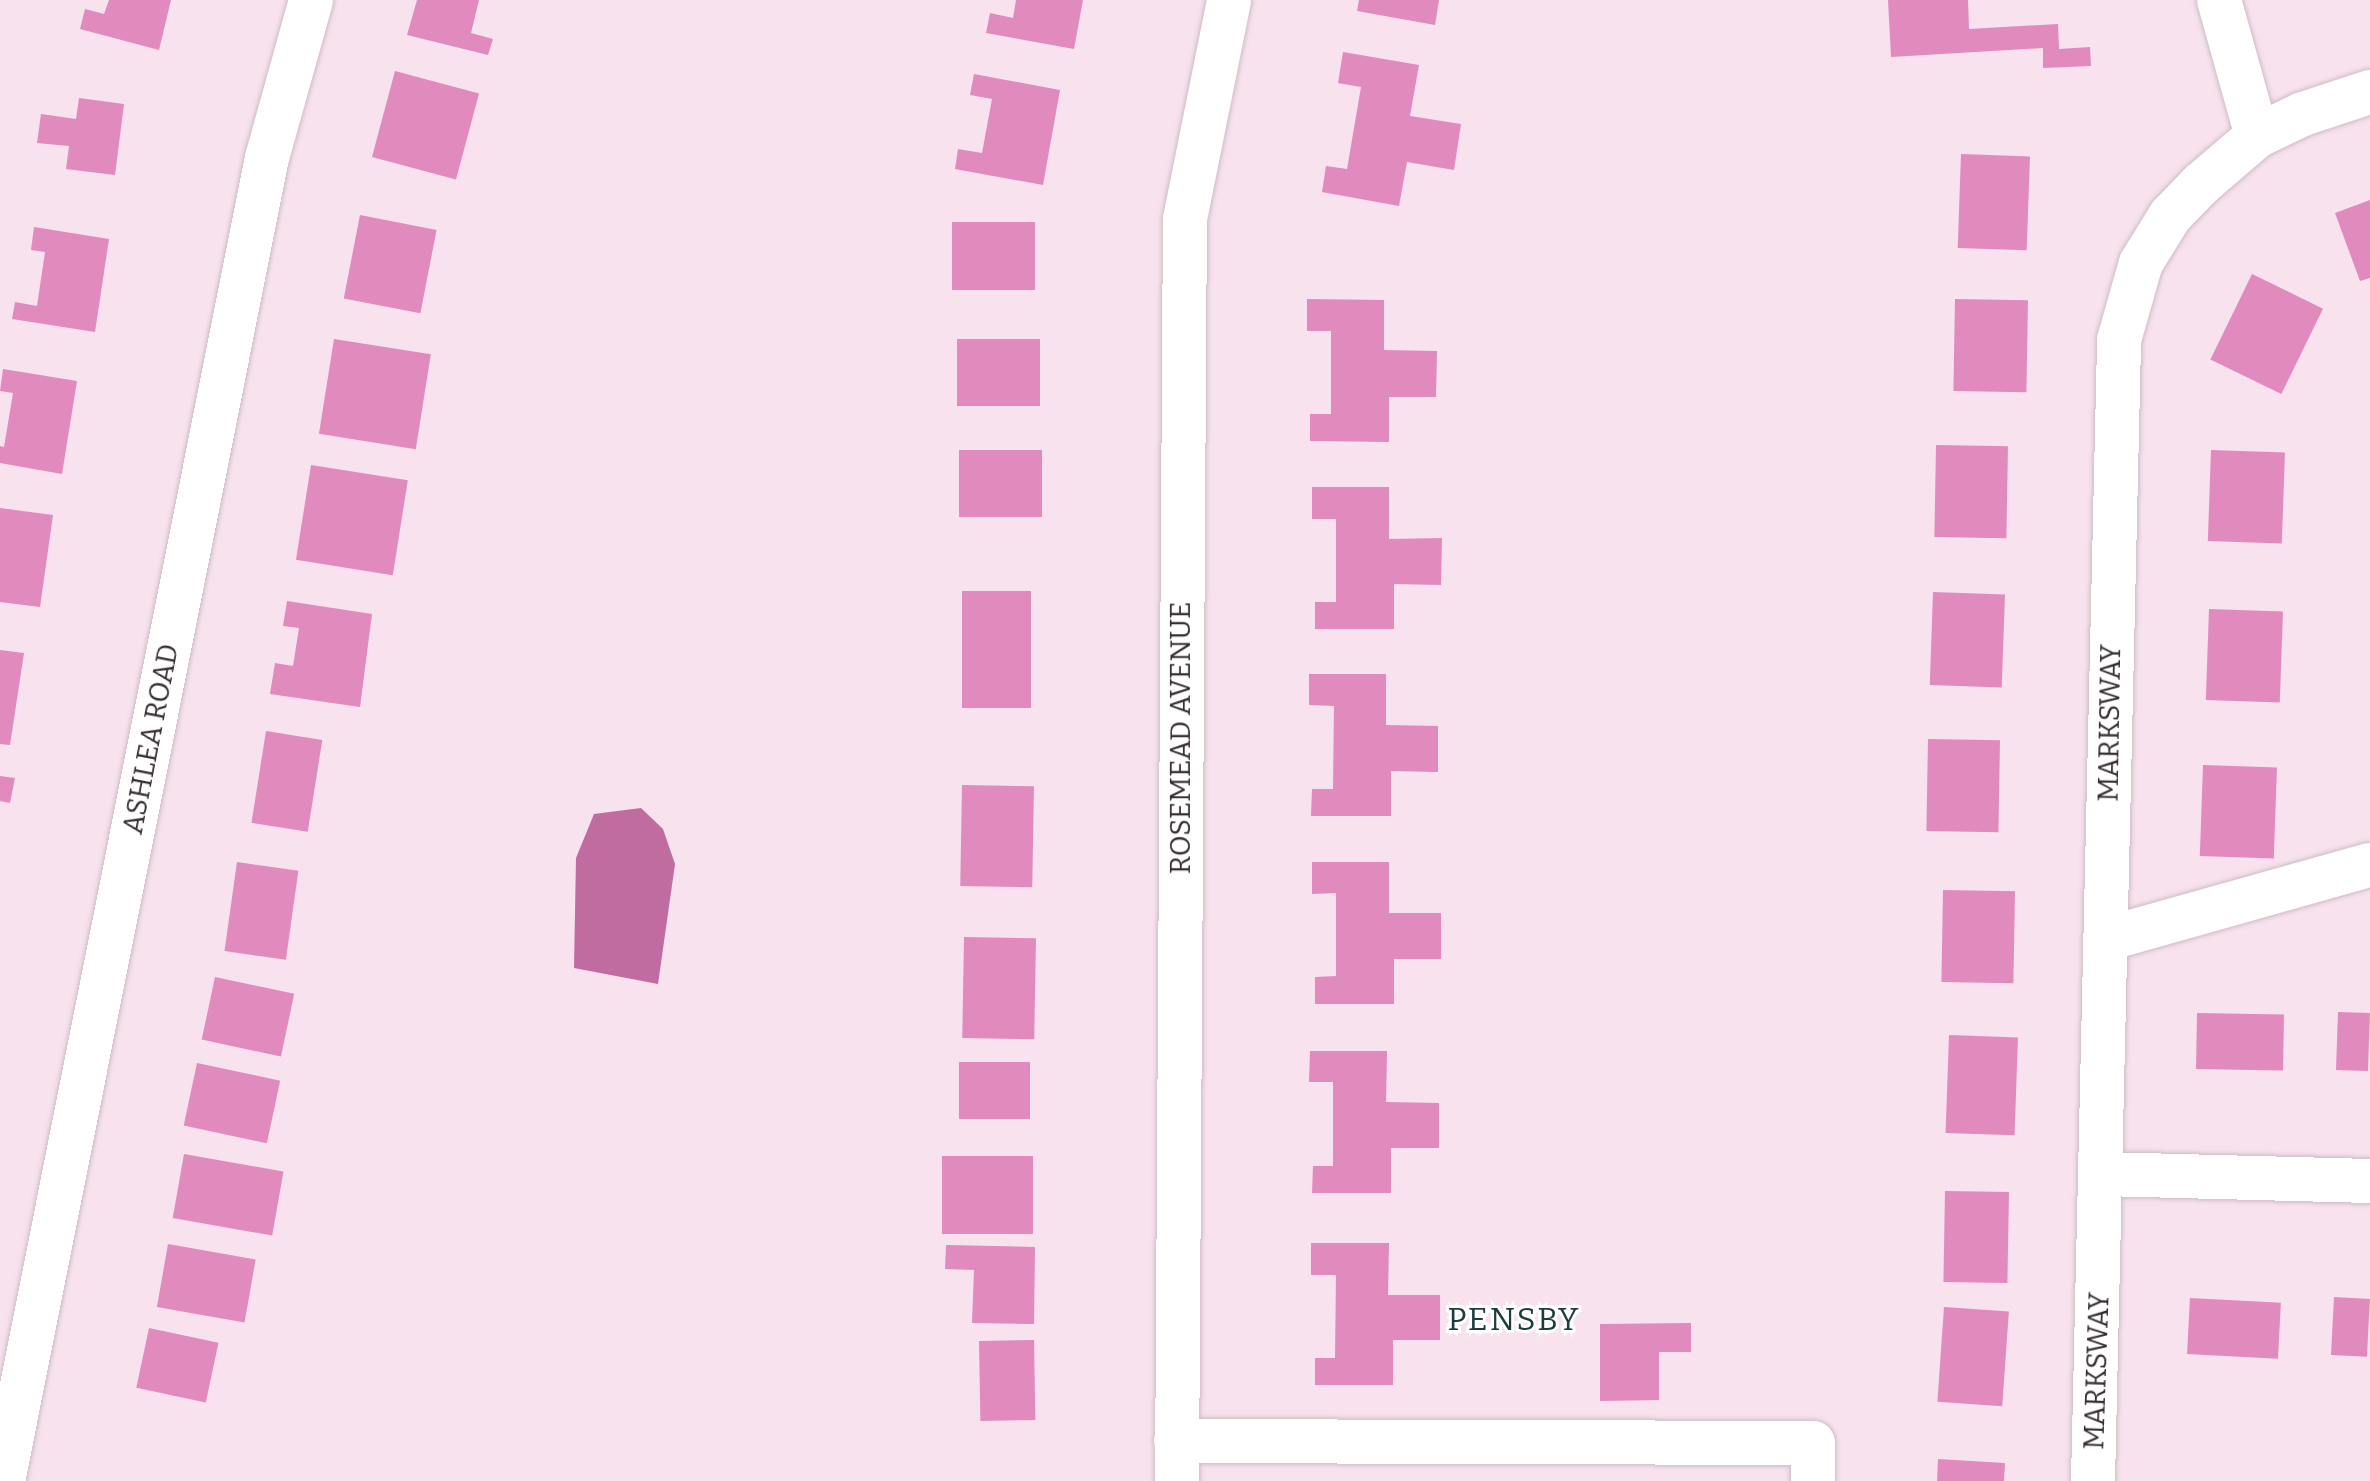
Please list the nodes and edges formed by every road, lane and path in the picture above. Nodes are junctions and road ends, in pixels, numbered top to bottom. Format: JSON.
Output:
{"nodes":[{"id":1,"x":311,"y":0,"type":"edge"},
{"id":2,"x":1229,"y":0,"type":"edge"},
{"id":3,"x":2219,"y":0,"type":"edge"},
{"id":4,"x":2370,"y":92,"type":"edge"},
{"id":5,"x":2257,"y":136,"type":"junction"},
{"id":6,"x":2370,"y":865,"type":"edge"},
{"id":7,"x":2106,"y":939,"type":"junction"},
{"id":8,"x":2103,"y":1174,"type":"junction"},
{"id":9,"x":2370,"y":1181,"type":"edge"},
{"id":10,"x":1176,"y":1461,"type":"edge"},
{"id":11,"x":1813,"y":1462,"type":"edge"},
{"id":12,"x":3,"y":1481,"type":"edge"},
{"id":13,"x":2093,"y":1481,"type":"edge"}],
"edges":[{"from":1,"to":12,"type":"street","name":"ASHLEA ROAD"},
{"from":2,"to":10,"type":"street","name":"ROSEMEAD AVENUE"},
{"from":3,"to":5,"type":"street"},
{"from":4,"to":5,"type":"street","name":"MARKSWAY"},
{"from":5,"to":7,"type":"street","name":"MARKSWAY"},
{"from":6,"to":7,"type":"street"},
{"from":7,"to":8,"type":"street","name":"MARKSWAY"},
{"from":8,"to":9,"type":"street"},
{"from":8,"to":13,"type":"street","name":"MARKSWAY"},
{"from":10,"to":11,"type":"street"}]}
